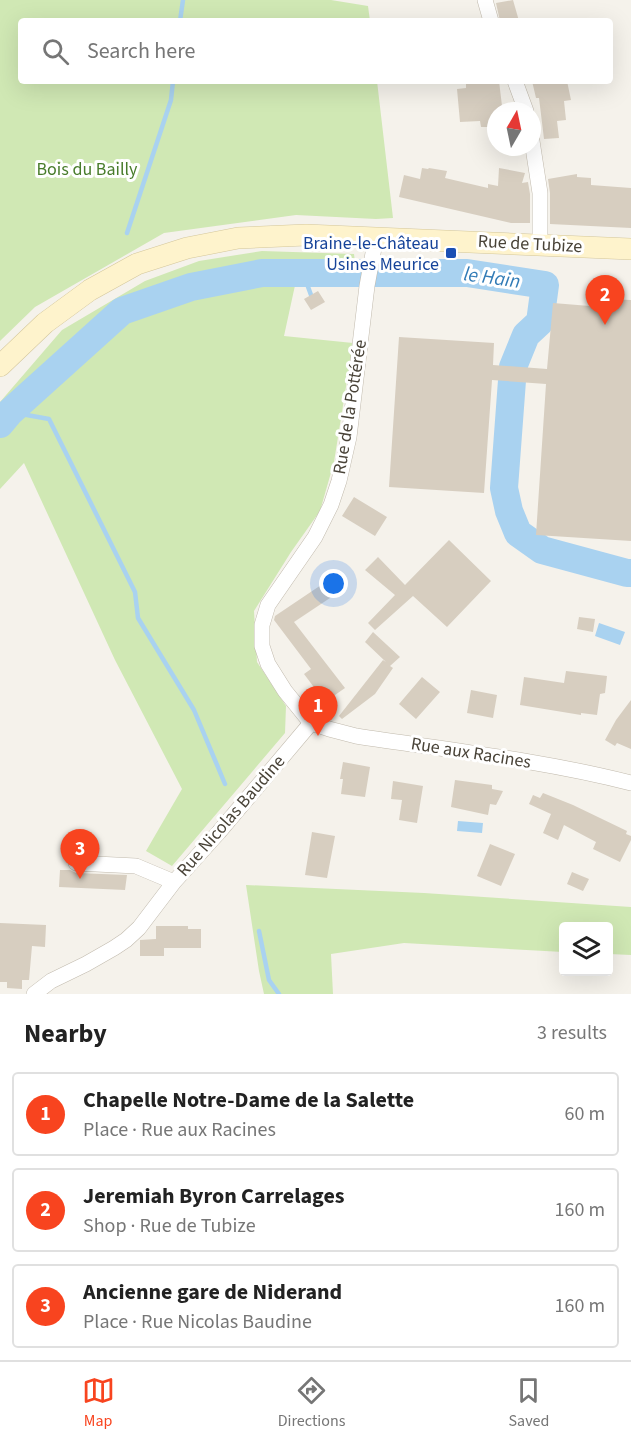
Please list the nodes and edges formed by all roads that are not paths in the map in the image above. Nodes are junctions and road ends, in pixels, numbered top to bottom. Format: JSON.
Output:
{"nodes":[{"id":1,"x":485,"y":0,"type":"edge"},
{"id":2,"x":490,"y":18,"type":"edge"},
{"id":3,"x":516,"y":84,"type":"edge"},
{"id":4,"x":523,"y":102,"type":"edge"},
{"id":5,"x":534,"y":156,"type":"edge"},
{"id":6,"x":376,"y":237,"type":"junction"},
{"id":7,"x":540,"y":245,"type":"junction"},
{"id":8,"x":631,"y":249,"type":"edge"},
{"id":9,"x":0,"y":366,"type":"edge"},
{"id":10,"x":310,"y":723,"type":"junction"},
{"id":11,"x":631,"y":783,"type":"edge"},
{"id":12,"x":76,"y":863,"type":"dead end"},
{"id":13,"x":174,"y":882,"type":"junction"},
{"id":14,"x":34,"y":994,"type":"edge"}],
"edges":[{"from":1,"to":2,"type":"street"},
{"from":3,"to":4,"type":"street"},
{"from":5,"to":7,"type":"street"},
{"from":6,"to":7,"type":"main road","name":"Rue de Tubize"},
{"from":6,"to":9,"type":"main road","name":"Rue de Tubize"},
{"from":6,"to":10,"type":"street","name":"Rue de la Pottérée"},
{"from":7,"to":8,"type":"main road","name":"Rue de Tubize"},
{"from":10,"to":11,"type":"street","name":"Rue aux Racines"},
{"from":10,"to":13,"type":"street","name":"Rue Nicolas Baudine"},
{"from":12,"to":13,"type":"street","name":"Rue Nicolas Baudine"},
{"from":13,"to":14,"type":"street","name":"Rue Nicolas Baudine"}]}
